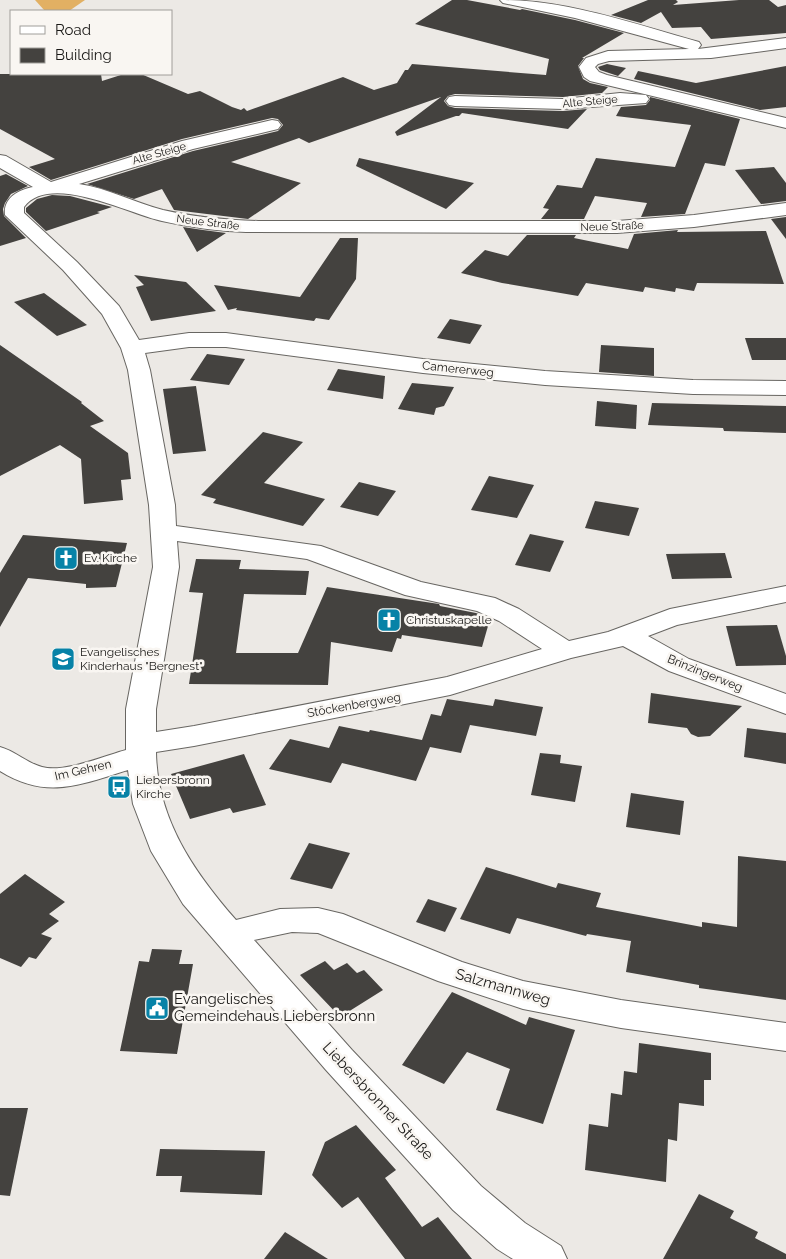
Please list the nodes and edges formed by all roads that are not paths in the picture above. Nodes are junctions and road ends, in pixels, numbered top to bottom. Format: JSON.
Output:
{"nodes":[{"id":1,"x":508,"y":0,"type":"edge"},
{"id":2,"x":786,"y":43,"type":"edge"},
{"id":3,"x":710,"y":53,"type":"junction"},
{"id":4,"x":455,"y":101,"type":"dead end"},
{"id":5,"x":725,"y":108,"type":"junction"},
{"id":6,"x":786,"y":123,"type":"edge"},
{"id":7,"x":272,"y":125,"type":"dead end"},
{"id":8,"x":0,"y":160,"type":"edge"},
{"id":9,"x":48,"y":188,"type":"junction"},
{"id":10,"x":785,"y":209,"type":"edge"},
{"id":11,"x":0,"y":227,"type":"edge"},
{"id":12,"x":48,"y":244,"type":"junction"},
{"id":13,"x":132,"y":348,"type":"junction"},
{"id":14,"x":786,"y":388,"type":"edge"},
{"id":15,"x":165,"y":532,"type":"junction"},
{"id":16,"x":786,"y":594,"type":"edge"},
{"id":17,"x":626,"y":636,"type":"junction"},
{"id":18,"x":565,"y":651,"type":"junction"},
{"id":19,"x":786,"y":704,"type":"edge"},
{"id":20,"x":140,"y":750,"type":"junction"},
{"id":21,"x":0,"y":757,"type":"edge"},
{"id":22,"x":230,"y":935,"type":"junction"},
{"id":23,"x":786,"y":1037,"type":"edge"},
{"id":24,"x":547,"y":1259,"type":"edge"}],
"edges":[{"from":1,"to":3,"type":"street"},
{"from":2,"to":3,"type":"street"},
{"from":3,"to":5,"type":"street"},
{"from":4,"to":5,"type":"street","name":"Alte Steige"},
{"from":5,"to":6,"type":"street"},
{"from":7,"to":9,"type":"street","name":"Alte Steige"},
{"from":8,"to":9,"type":"street"},
{"from":9,"to":10,"type":"street","name":"Neue Straße"},
{"from":9,"to":12,"type":"street","name":"Neue Straße"},
{"from":11,"to":12,"type":"street"},
{"from":12,"to":13,"type":"street","name":"Neue Straße"},
{"from":13,"to":14,"type":"street","name":"Camererweg"},
{"from":13,"to":15,"type":"street","name":"Neue Straße"},
{"from":15,"to":18,"type":"street"},
{"from":15,"to":20,"type":"street","name":"Liebersbronner Straße"},
{"from":16,"to":17,"type":"street","name":"Stöckenbergweg"},
{"from":17,"to":18,"type":"street","name":"Stöckenbergweg"},
{"from":17,"to":19,"type":"street","name":"Brinzingerweg"},
{"from":18,"to":20,"type":"street","name":"Stöckenbergweg"},
{"from":20,"to":21,"type":"street","name":"Im Gehren"},
{"from":20,"to":22,"type":"street","name":"Liebersbronner Straße"},
{"from":22,"to":23,"type":"street","name":"Salzmannweg"},
{"from":22,"to":24,"type":"street","name":"Liebersbronner Straße"}]}
